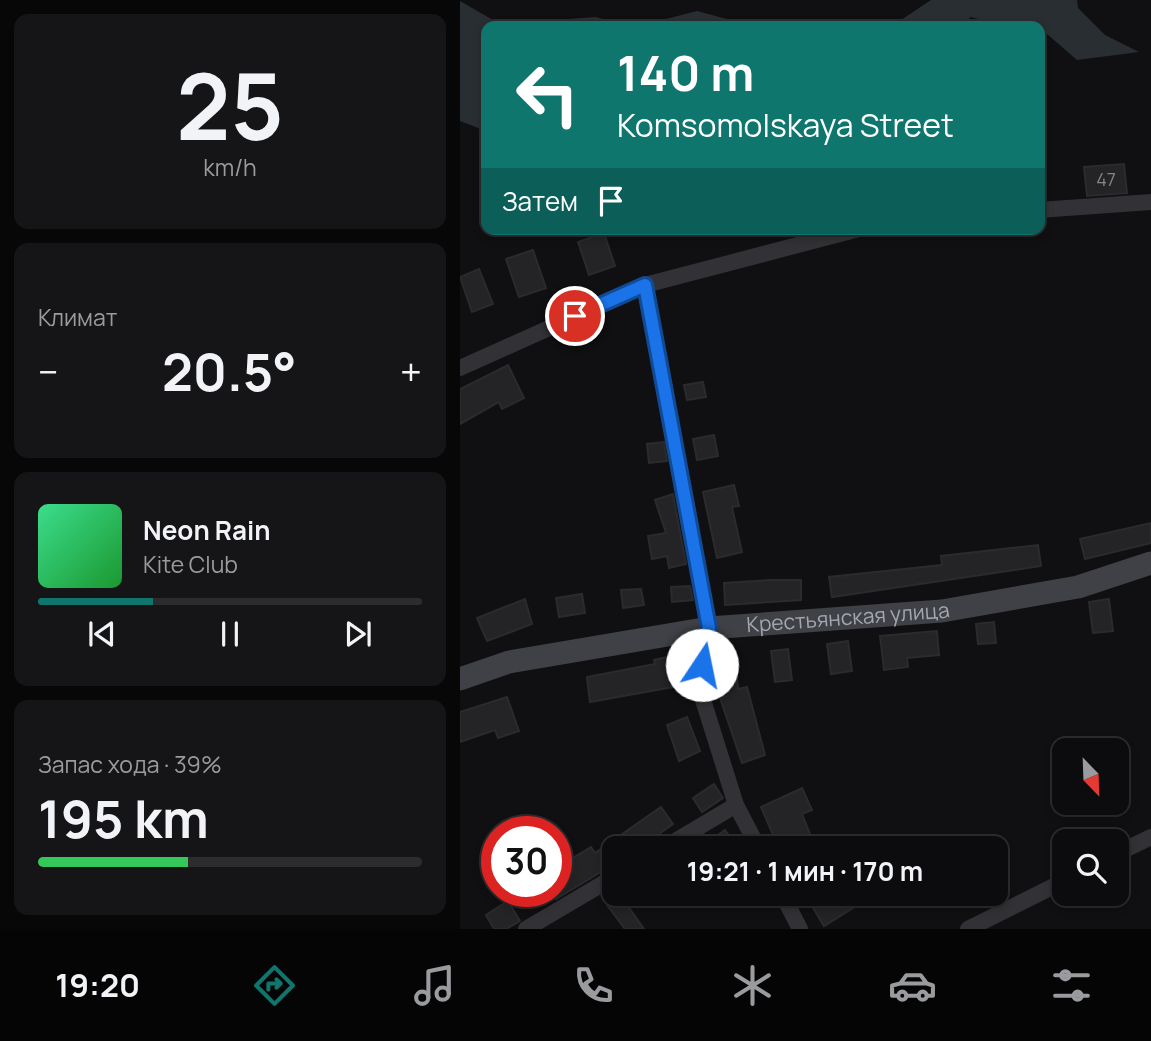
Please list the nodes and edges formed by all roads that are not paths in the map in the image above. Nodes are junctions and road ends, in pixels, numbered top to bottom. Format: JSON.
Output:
{"nodes":[{"id":1,"x":1151,"y":202,"type":"edge"},
{"id":2,"x":1045,"y":210,"type":"edge"},
{"id":3,"x":836,"y":235,"type":"edge"},
{"id":4,"x":645,"y":285,"type":"junction"},
{"id":5,"x":460,"y":368,"type":"edge"},
{"id":6,"x":1151,"y":563,"type":"edge"},
{"id":7,"x":709,"y":628,"type":"junction"},
{"id":8,"x":460,"y":679,"type":"edge"},
{"id":9,"x":736,"y":805,"type":"junction"},
{"id":10,"x":684,"y":836,"type":"edge"},
{"id":11,"x":752,"y":836,"type":"edge"},
{"id":12,"x":1151,"y":837,"type":"edge"},
{"id":13,"x":1129,"y":848,"type":"edge"},
{"id":14,"x":602,"y":884,"type":"edge"},
{"id":15,"x":1052,"y":887,"type":"edge"},
{"id":16,"x":789,"y":906,"type":"edge"},
{"id":17,"x":526,"y":929,"type":"edge"},
{"id":18,"x":801,"y":929,"type":"edge"},
{"id":19,"x":968,"y":929,"type":"edge"}],
"edges":[{"from":1,"to":2,"type":"street"},
{"from":3,"to":4,"type":"street"},
{"from":4,"to":5,"type":"street"},
{"from":4,"to":7,"type":"street"},
{"from":6,"to":7,"type":"street","name":"Крестьянская улица"},
{"from":7,"to":8,"type":"street","name":"Крестьянская улица"},
{"from":7,"to":9,"type":"street"},
{"from":9,"to":10,"type":"street"},
{"from":9,"to":11,"type":"street"},
{"from":12,"to":13,"type":"street"},
{"from":14,"to":17,"type":"street"},
{"from":15,"to":19,"type":"street"},
{"from":16,"to":18,"type":"street"}]}
